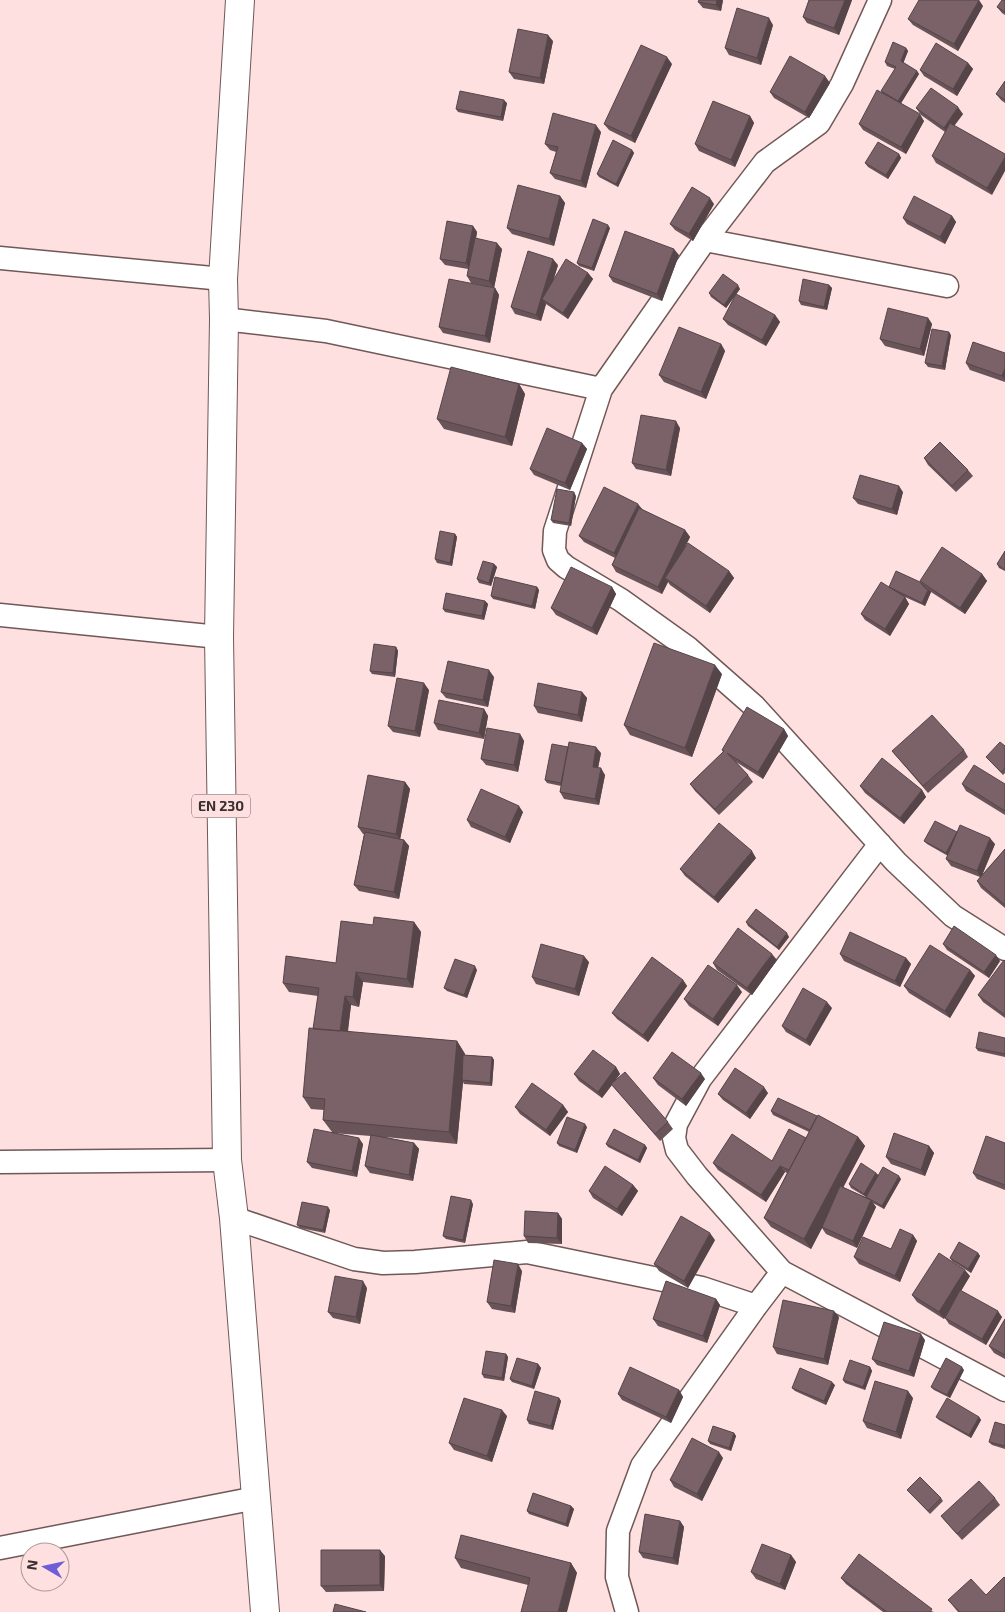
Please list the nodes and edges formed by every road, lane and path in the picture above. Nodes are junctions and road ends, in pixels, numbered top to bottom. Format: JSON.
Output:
{"nodes":[{"id":1,"x":240,"y":0,"type":"edge"},
{"id":2,"x":880,"y":0,"type":"edge"},
{"id":3,"x":705,"y":240,"type":"junction"},
{"id":4,"x":0,"y":258,"type":"edge"},
{"id":5,"x":222,"y":279,"type":"junction"},
{"id":6,"x":947,"y":286,"type":"dead end"},
{"id":7,"x":224,"y":319,"type":"junction"},
{"id":8,"x":601,"y":389,"type":"junction"},
{"id":9,"x":0,"y":615,"type":"edge"},
{"id":10,"x":218,"y":637,"type":"junction"},
{"id":11,"x":880,"y":844,"type":"junction"},
{"id":12,"x":1005,"y":949,"type":"edge"},
{"id":13,"x":227,"y":1160,"type":"junction"},
{"id":14,"x":0,"y":1162,"type":"edge"},
{"id":15,"x":234,"y":1218,"type":"junction"},
{"id":16,"x":782,"y":1272,"type":"junction"},
{"id":17,"x":756,"y":1306,"type":"junction"},
{"id":18,"x":1005,"y":1390,"type":"edge"},
{"id":19,"x":256,"y":1498,"type":"junction"},
{"id":20,"x":0,"y":1548,"type":"edge"},
{"id":21,"x":264,"y":1612,"type":"edge"},
{"id":22,"x":627,"y":1612,"type":"edge"}],
"edges":[{"from":1,"to":5,"type":"main road","number":"EN 230"},
{"from":2,"to":3,"type":"street"},
{"from":3,"to":6,"type":"street"},
{"from":3,"to":8,"type":"street"},
{"from":4,"to":5,"type":"street"},
{"from":5,"to":7,"type":"main road","number":"EN 230"},
{"from":7,"to":8,"type":"street"},
{"from":7,"to":10,"type":"main road","number":"EN 230"},
{"from":8,"to":11,"type":"street"},
{"from":9,"to":10,"type":"street"},
{"from":10,"to":13,"type":"main road","number":"EN 230"},
{"from":11,"to":12,"type":"street"},
{"from":11,"to":16,"type":"street"},
{"from":13,"to":14,"type":"street"},
{"from":13,"to":15,"type":"main road","number":"EN 230"},
{"from":15,"to":17,"type":"street"},
{"from":15,"to":19,"type":"main road","number":"EN 230"},
{"from":16,"to":17,"type":"street"},
{"from":16,"to":18,"type":"street"},
{"from":17,"to":22,"type":"street"},
{"from":19,"to":20,"type":"street"},
{"from":19,"to":21,"type":"main road","number":"EN 230"}]}
